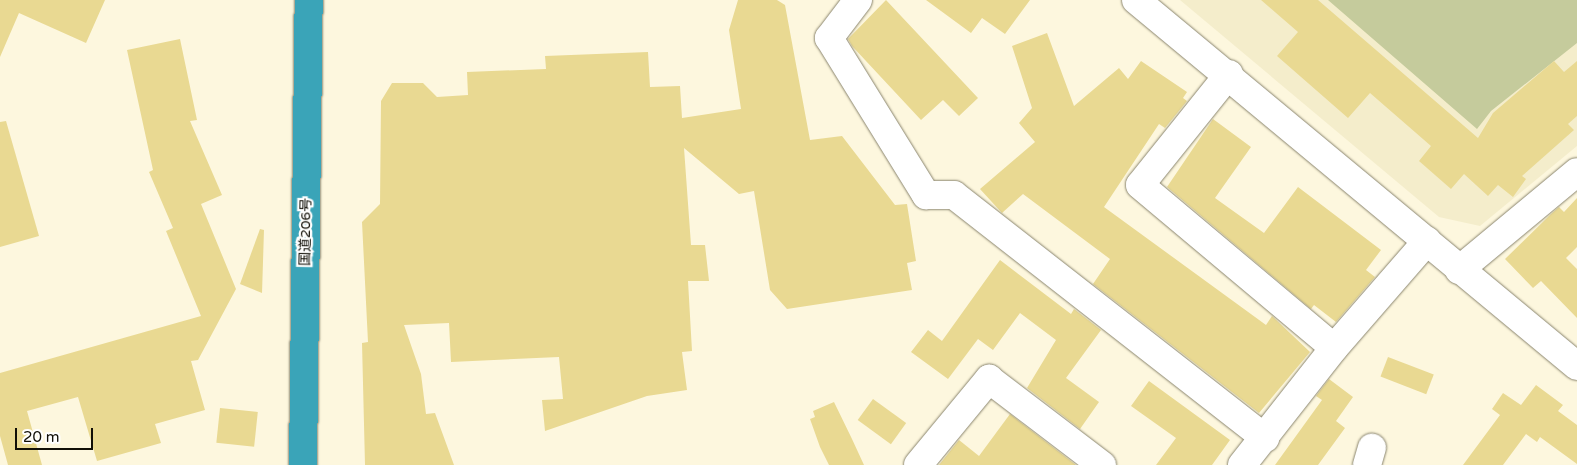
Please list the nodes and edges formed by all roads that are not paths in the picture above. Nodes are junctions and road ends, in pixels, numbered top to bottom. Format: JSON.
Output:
{"nodes":[{"id":1,"x":309,"y":0,"type":"edge"},
{"id":2,"x":858,"y":0,"type":"edge"},
{"id":3,"x":1136,"y":0,"type":"edge"},
{"id":4,"x":1229,"y":74,"type":"junction"},
{"id":5,"x":1577,"y":172,"type":"edge"},
{"id":6,"x":1427,"y":241,"type":"junction"},
{"id":7,"x":1459,"y":270,"type":"junction"},
{"id":8,"x":1334,"y":348,"type":"junction"},
{"id":9,"x":1577,"y":366,"type":"edge"},
{"id":10,"x":1266,"y":438,"type":"junction"},
{"id":11,"x":303,"y":465,"type":"edge"},
{"id":12,"x":918,"y":465,"type":"edge"},
{"id":13,"x":1102,"y":465,"type":"edge"},
{"id":14,"x":1242,"y":465,"type":"edge"}],
"edges":[{"from":1,"to":11,"type":"highway","name":"国道206号"},
{"from":2,"to":10,"type":"street"},
{"from":3,"to":4,"type":"street"},
{"from":4,"to":6,"type":"street"},
{"from":4,"to":8,"type":"street"},
{"from":5,"to":7,"type":"street"},
{"from":6,"to":7,"type":"street"},
{"from":6,"to":8,"type":"street"},
{"from":7,"to":9,"type":"street"},
{"from":8,"to":10,"type":"street"},
{"from":10,"to":14,"type":"street"},
{"from":12,"to":13,"type":"street"}]}
